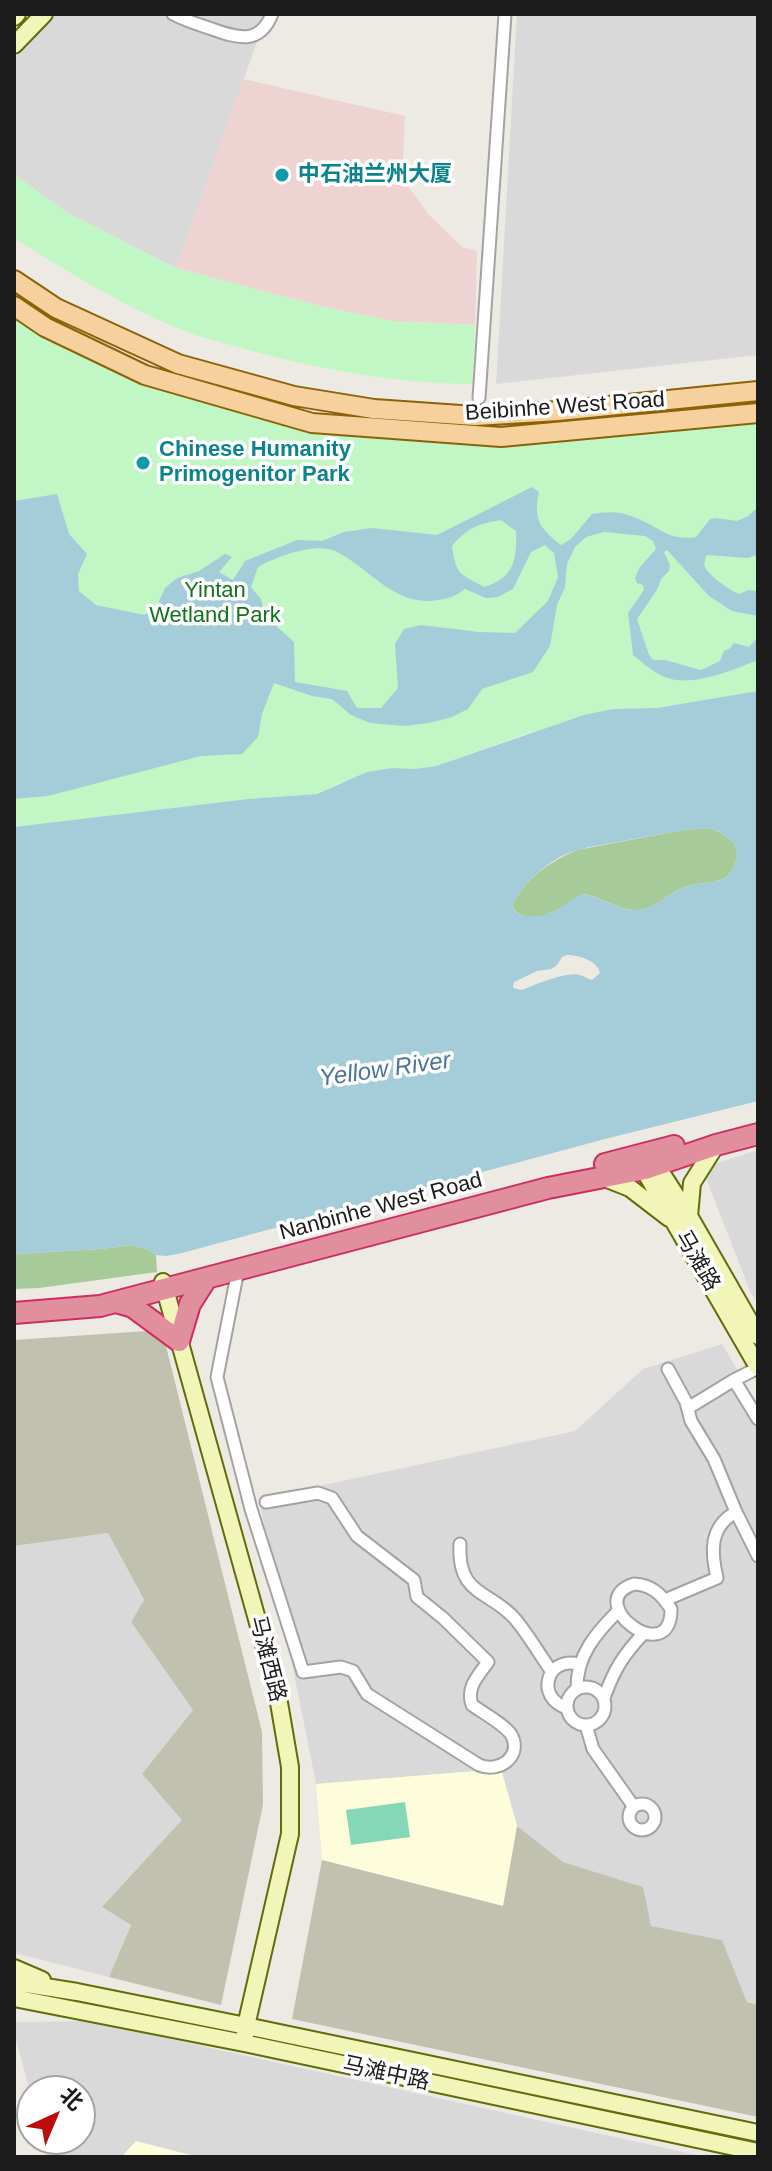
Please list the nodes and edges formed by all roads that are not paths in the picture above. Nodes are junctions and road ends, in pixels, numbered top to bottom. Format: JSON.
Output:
{"nodes":[{"id":1,"x":44,"y":14,"type":"edge"},
{"id":2,"x":173,"y":14,"type":"edge"},
{"id":3,"x":272,"y":14,"type":"edge"},
{"id":4,"x":505,"y":14,"type":"edge"},
{"id":5,"x":14,"y":45,"type":"edge"},
{"id":6,"x":14,"y":280,"type":"edge"},
{"id":7,"x":14,"y":306,"type":"edge"},
{"id":8,"x":758,"y":391,"type":"edge"},
{"id":9,"x":479,"y":398,"type":"dead end"},
{"id":10,"x":758,"y":413,"type":"edge"},
{"id":11,"x":758,"y":1125,"type":"edge"},
{"id":12,"x":758,"y":1134,"type":"edge"},
{"id":13,"x":716,"y":1145,"type":"junction"},
{"id":14,"x":646,"y":1160,"type":"junction"},
{"id":15,"x":602,"y":1177,"type":"junction"},
{"id":16,"x":682,"y":1220,"type":"junction"},
{"id":17,"x":238,"y":1270,"type":"junction"},
{"id":18,"x":206,"y":1279,"type":"junction"},
{"id":19,"x":164,"y":1286,"type":"junction"},
{"id":20,"x":116,"y":1302,"type":"junction"},
{"id":21,"x":14,"y":1305,"type":"edge"},
{"id":22,"x":14,"y":1313,"type":"edge"},
{"id":23,"x":758,"y":1336,"type":"edge"},
{"id":24,"x":179,"y":1341,"type":"junction"},
{"id":25,"x":758,"y":1367,"type":"edge"},
{"id":26,"x":668,"y":1369,"type":"dead end"},
{"id":27,"x":734,"y":1380,"type":"junction"},
{"id":28,"x":688,"y":1408,"type":"junction"},
{"id":29,"x":758,"y":1419,"type":"edge"},
{"id":30,"x":266,"y":1502,"type":"dead end"},
{"id":31,"x":736,"y":1512,"type":"junction"},
{"id":32,"x":460,"y":1544,"type":"dead end"},
{"id":33,"x":758,"y":1555,"type":"edge"},
{"id":34,"x":665,"y":1600,"type":"junction"},
{"id":35,"x":619,"y":1610,"type":"junction"},
{"id":36,"x":644,"y":1633,"type":"junction"},
{"id":37,"x":579,"y":1664,"type":"junction"},
{"id":38,"x":552,"y":1672,"type":"junction"},
{"id":39,"x":577,"y":1689,"type":"junction"},
{"id":40,"x":604,"y":1698,"type":"junction"},
{"id":41,"x":567,"y":1708,"type":"junction"},
{"id":42,"x":586,"y":1725,"type":"junction"},
{"id":43,"x":634,"y":1807,"type":"dead end"},
{"id":44,"x":14,"y":1968,"type":"edge"},
{"id":45,"x":14,"y":1982,"type":"edge"},
{"id":46,"x":77,"y":1992,"type":"junction"},
{"id":47,"x":14,"y":1998,"type":"edge"},
{"id":48,"x":34,"y":2002,"type":"junction"},
{"id":49,"x":14,"y":2014,"type":"edge"},
{"id":50,"x":246,"y":2026,"type":"junction"},
{"id":51,"x":244,"y":2043,"type":"junction"},
{"id":52,"x":758,"y":2133,"type":"edge"},
{"id":53,"x":758,"y":2152,"type":"edge"}],
"edges":[{"from":1,"to":5,"type":"main road"},
{"from":2,"to":3,"type":"street"},
{"from":4,"to":9,"type":"street"},
{"from":6,"to":8,"type":"main road","name":"Beibinhe West Road"},
{"from":7,"to":10,"type":"main road","name":"Beibinhe West Road"},
{"from":11,"to":14,"type":"highway","name":"Nanbinhe West Road"},
{"from":12,"to":13,"type":"highway","name":"Nanbinhe West Road"},
{"from":13,"to":14,"type":"highway","name":"Nanbinhe West Road"},
{"from":13,"to":16,"type":"main road"},
{"from":14,"to":15,"type":"highway","name":"Nanbinhe West Road"},
{"from":14,"to":16,"type":"main road","name":"马滩路"},
{"from":14,"to":19,"type":"highway","name":"Nanbinhe West Road"},
{"from":15,"to":16,"type":"main road"},
{"from":15,"to":17,"type":"highway","name":"Nanbinhe West Road"},
{"from":16,"to":23,"type":"main road","name":"马滩路"},
{"from":16,"to":25,"type":"main road","name":"马滩路"},
{"from":17,"to":18,"type":"highway","name":"Nanbinhe West Road"},
{"from":17,"to":30,"type":"street"},
{"from":18,"to":19,"type":"highway","name":"Nanbinhe West Road"},
{"from":18,"to":24,"type":"highway"},
{"from":19,"to":20,"type":"highway","name":"Nanbinhe West Road"},
{"from":19,"to":21,"type":"highway","name":"Nanbinhe West Road"},
{"from":19,"to":24,"type":"main road","name":"马滩西路"},
{"from":20,"to":22,"type":"highway","name":"Nanbinhe West Road"},
{"from":20,"to":24,"type":"highway"},
{"from":24,"to":50,"type":"main road","name":"马滩西路"},
{"from":25,"to":27,"type":"street"},
{"from":26,"to":28,"type":"street"},
{"from":27,"to":28,"type":"street"},
{"from":27,"to":29,"type":"street"},
{"from":28,"to":31,"type":"street"},
{"from":31,"to":33,"type":"street"},
{"from":31,"to":34,"type":"street"},
{"from":32,"to":38,"type":"street"},
{"from":34,"to":35,"type":"street"},
{"from":34,"to":36,"type":"street"},
{"from":35,"to":36,"type":"street"},
{"from":35,"to":37,"type":"street"},
{"from":36,"to":40,"type":"street"},
{"from":37,"to":38,"type":"street"},
{"from":37,"to":39,"type":"street"},
{"from":38,"to":41,"type":"street"},
{"from":39,"to":40,"type":"street"},
{"from":39,"to":41,"type":"street"},
{"from":40,"to":42,"type":"street"},
{"from":41,"to":42,"type":"street"},
{"from":42,"to":43,"type":"street"},
{"from":44,"to":46,"type":"main road"},
{"from":45,"to":46,"type":"main road","name":"马滩中路"},
{"from":46,"to":50,"type":"main road","name":"马滩中路"},
{"from":47,"to":48,"type":"main road","name":"马滩中路"},
{"from":48,"to":49,"type":"main road"},
{"from":48,"to":51,"type":"main road","name":"马滩中路"},
{"from":50,"to":51,"type":"main road","name":"马滩西路"},
{"from":50,"to":52,"type":"main road","name":"马滩中路"},
{"from":51,"to":53,"type":"main road","name":"马滩中路"}]}
